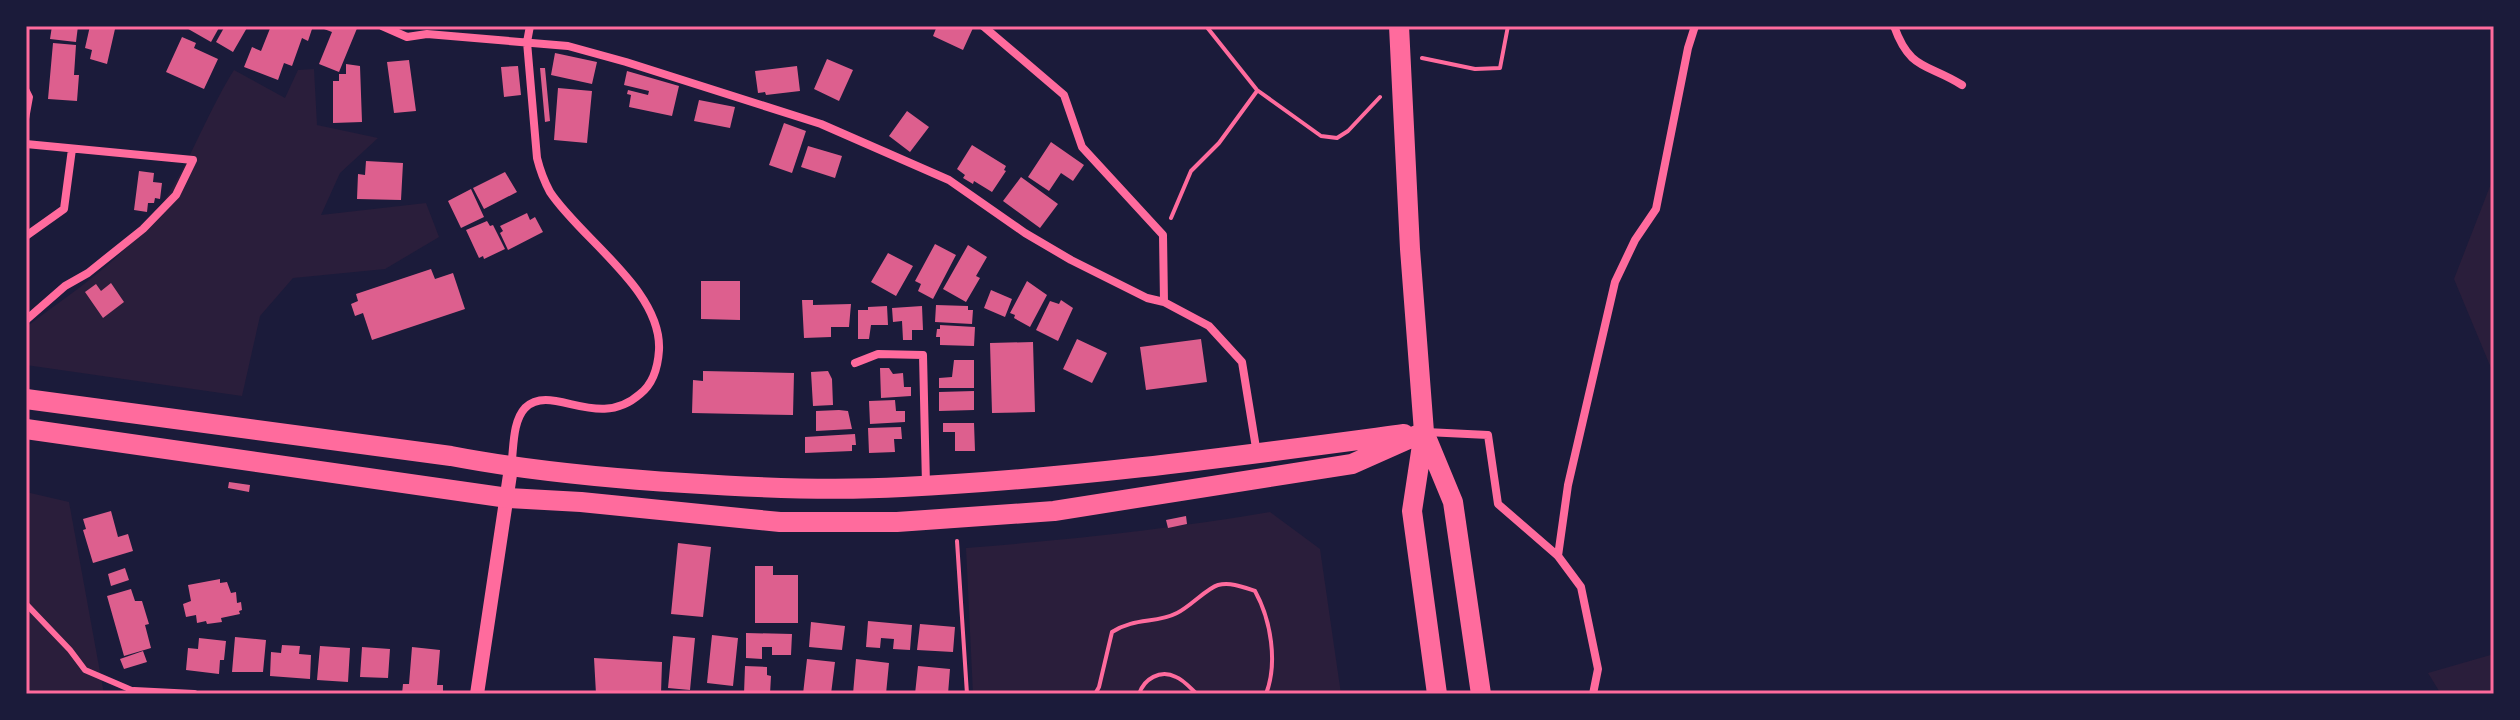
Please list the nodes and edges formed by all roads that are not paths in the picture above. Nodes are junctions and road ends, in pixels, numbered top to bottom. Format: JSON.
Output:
{"nodes":[{"id":1,"x":382,"y":26,"type":"edge"},
{"id":2,"x":530,"y":26,"type":"edge"},
{"id":3,"x":983,"y":26,"type":"edge"},
{"id":4,"x":1399,"y":26,"type":"edge"},
{"id":5,"x":1695,"y":26,"type":"edge"},
{"id":6,"x":1894,"y":26,"type":"edge"},
{"id":7,"x":527,"y":42,"type":"junction"},
{"id":8,"x":1962,"y":85,"type":"dead end"},
{"id":9,"x":26,"y":89,"type":"edge"},
{"id":10,"x":26,"y":119,"type":"edge"},
{"id":11,"x":26,"y":144,"type":"edge"},
{"id":12,"x":72,"y":149,"type":"junction"},
{"id":13,"x":26,"y":236,"type":"edge"},
{"id":14,"x":1164,"y":302,"type":"junction"},
{"id":15,"x":26,"y":320,"type":"edge"},
{"id":16,"x":855,"y":363,"type":"dead end"},
{"id":17,"x":26,"y":399,"type":"edge"},
{"id":18,"x":26,"y":429,"type":"edge"},
{"id":19,"x":1424,"y":432,"type":"junction"},
{"id":20,"x":1257,"y":454,"type":"junction"},
{"id":21,"x":511,"y":468,"type":"junction"},
{"id":22,"x":926,"y":486,"type":"junction"},
{"id":23,"x":508,"y":498,"type":"junction"},
{"id":24,"x":1558,"y":556,"type":"junction"},
{"id":25,"x":26,"y":604,"type":"edge"},
{"id":26,"x":134,"y":693,"type":"edge"},
{"id":27,"x":194,"y":694,"type":"edge"},
{"id":28,"x":477,"y":694,"type":"edge"},
{"id":29,"x":1437,"y":694,"type":"edge"},
{"id":30,"x":1481,"y":694,"type":"edge"},
{"id":31,"x":1593,"y":694,"type":"edge"}],
"edges":[{"from":1,"to":7,"type":"street"},
{"from":2,"to":7,"type":"street"},
{"from":3,"to":14,"type":"street"},
{"from":4,"to":19,"type":"main road"},
{"from":5,"to":24,"type":"street"},
{"from":6,"to":8,"type":"street"},
{"from":7,"to":14,"type":"street"},
{"from":7,"to":21,"type":"street"},
{"from":9,"to":10,"type":"lane"},
{"from":11,"to":12,"type":"street"},
{"from":12,"to":13,"type":"street"},
{"from":12,"to":15,"type":"street"},
{"from":14,"to":20,"type":"street"},
{"from":16,"to":22,"type":"street"},
{"from":17,"to":21,"type":"main road"},
{"from":18,"to":23,"type":"main road"},
{"from":19,"to":20,"type":"main road"},
{"from":19,"to":23,"type":"main road"},
{"from":19,"to":24,"type":"street"},
{"from":19,"to":29,"type":"main road"},
{"from":19,"to":30,"type":"main road"},
{"from":20,"to":22,"type":"main road"},
{"from":21,"to":22,"type":"main road"},
{"from":21,"to":23,"type":"street"},
{"from":23,"to":28,"type":"street"},
{"from":24,"to":31,"type":"street"},
{"from":25,"to":26,"type":"lane"},
{"from":26,"to":27,"type":"street"}]}
